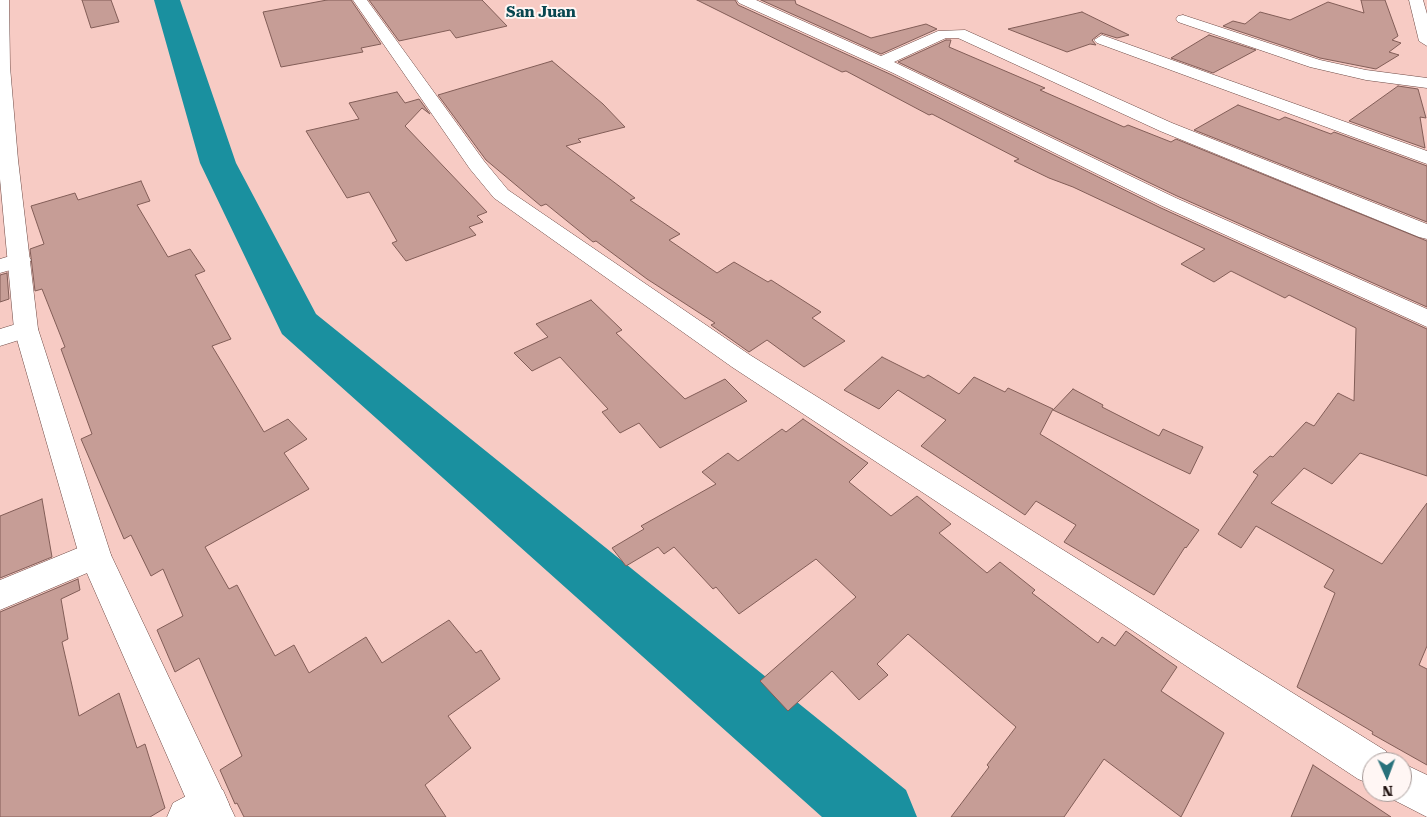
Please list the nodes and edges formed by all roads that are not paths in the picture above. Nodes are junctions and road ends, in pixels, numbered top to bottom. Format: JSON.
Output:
{"nodes":[{"id":1,"x":360,"y":0,"type":"edge"},
{"id":2,"x":744,"y":0,"type":"edge"},
{"id":3,"x":2,"y":1,"type":"edge"},
{"id":4,"x":1420,"y":2,"type":"edge"},
{"id":5,"x":1183,"y":18,"type":"dead end"},
{"id":6,"x":1102,"y":40,"type":"dead end"},
{"id":7,"x":1427,"y":41,"type":"edge"},
{"id":8,"x":880,"y":62,"type":"junction"},
{"id":9,"x":1427,"y":83,"type":"edge"},
{"id":10,"x":2,"y":94,"type":"edge"},
{"id":11,"x":1427,"y":158,"type":"edge"},
{"id":12,"x":4,"y":166,"type":"edge"},
{"id":13,"x":1427,"y":232,"type":"edge"},
{"id":14,"x":10,"y":263,"type":"edge"},
{"id":15,"x":1427,"y":320,"type":"edge"},
{"id":16,"x":26,"y":329,"type":"junction"},
{"id":17,"x":0,"y":338,"type":"edge"},
{"id":18,"x":95,"y":555,"type":"junction"},
{"id":19,"x":0,"y":595,"type":"edge"},
{"id":20,"x":1362,"y":759,"type":"edge"},
{"id":21,"x":1412,"y":789,"type":"edge"},
{"id":22,"x":1427,"y":797,"type":"edge"},
{"id":23,"x":204,"y":813,"type":"edge"}],
"edges":[{"from":1,"to":20,"type":"main road"},
{"from":2,"to":8,"type":"main road"},
{"from":3,"to":10,"type":"main road"},
{"from":4,"to":7,"type":"main road"},
{"from":5,"to":9,"type":"main road"},
{"from":6,"to":11,"type":"main road"},
{"from":8,"to":13,"type":"main road"},
{"from":8,"to":15,"type":"main road"},
{"from":10,"to":12,"type":"main road"},
{"from":12,"to":14,"type":"main road"},
{"from":14,"to":16,"type":"main road"},
{"from":16,"to":17,"type":"main road"},
{"from":16,"to":18,"type":"main road"},
{"from":18,"to":19,"type":"main road"},
{"from":18,"to":23,"type":"main road"},
{"from":21,"to":22,"type":"main road"}]}
